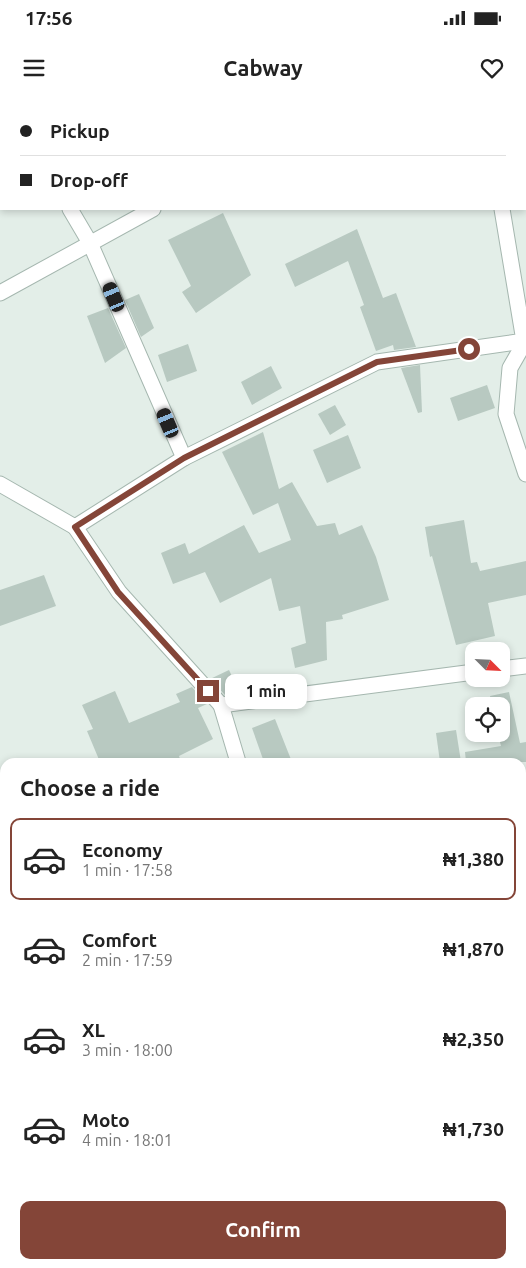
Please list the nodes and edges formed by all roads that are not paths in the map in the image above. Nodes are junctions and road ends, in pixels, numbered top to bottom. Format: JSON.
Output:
{"nodes":[{"id":1,"x":71,"y":210,"type":"edge"},
{"id":2,"x":151,"y":210,"type":"edge"},
{"id":3,"x":502,"y":210,"type":"edge"},
{"id":4,"x":90,"y":243,"type":"junction"},
{"id":5,"x":0,"y":294,"type":"edge"},
{"id":6,"x":525,"y":341,"type":"edge"},
{"id":7,"x":184,"y":458,"type":"junction"},
{"id":8,"x":526,"y":474,"type":"edge"},
{"id":9,"x":0,"y":484,"type":"edge"},
{"id":10,"x":75,"y":527,"type":"junction"},
{"id":11,"x":526,"y":666,"type":"edge"},
{"id":12,"x":510,"y":668,"type":"edge"},
{"id":13,"x":465,"y":673,"type":"edge"},
{"id":14,"x":221,"y":705,"type":"junction"},
{"id":15,"x":237,"y":758,"type":"edge"}],
"edges":[{"from":1,"to":4,"type":"street"},
{"from":2,"to":4,"type":"street"},
{"from":3,"to":6,"type":"street"},
{"from":4,"to":5,"type":"street"},
{"from":4,"to":7,"type":"street"},
{"from":6,"to":7,"type":"street"},
{"from":6,"to":8,"type":"street"},
{"from":7,"to":10,"type":"street"},
{"from":9,"to":10,"type":"street"},
{"from":10,"to":14,"type":"street"},
{"from":11,"to":12,"type":"street"},
{"from":13,"to":14,"type":"street"},
{"from":14,"to":15,"type":"street"}]}
